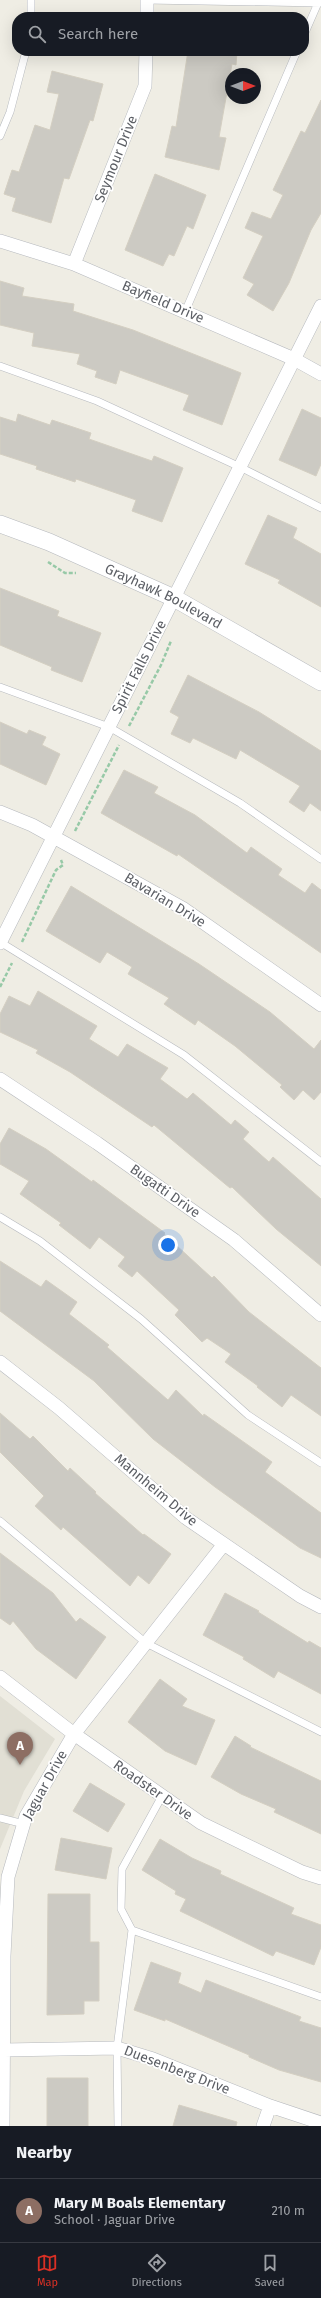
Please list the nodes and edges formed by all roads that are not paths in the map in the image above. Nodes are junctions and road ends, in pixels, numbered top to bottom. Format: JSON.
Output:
{"nodes":[{"id":1,"x":32,"y":0,"type":"edge"},
{"id":2,"x":147,"y":0,"type":"edge"},
{"id":3,"x":320,"y":3,"type":"edge"},
{"id":4,"x":31,"y":12,"type":"edge"},
{"id":5,"x":147,"y":12,"type":"edge"},
{"id":6,"x":309,"y":25,"type":"edge"},
{"id":7,"x":25,"y":56,"type":"edge"},
{"id":8,"x":146,"y":56,"type":"edge"},
{"id":9,"x":295,"y":56,"type":"edge"},
{"id":10,"x":0,"y":136,"type":"edge"},
{"id":11,"x":0,"y":241,"type":"edge"},
{"id":12,"x":74,"y":264,"type":"junction"},
{"id":13,"x":321,"y":306,"type":"edge"},
{"id":14,"x":185,"y":312,"type":"junction"},
{"id":15,"x":294,"y":359,"type":"junction"},
{"id":16,"x":0,"y":366,"type":"edge"},
{"id":17,"x":321,"y":374,"type":"edge"},
{"id":18,"x":240,"y":467,"type":"junction"},
{"id":19,"x":321,"y":508,"type":"edge"},
{"id":20,"x":0,"y":524,"type":"edge"},
{"id":21,"x":174,"y":598,"type":"junction"},
{"id":22,"x":321,"y":682,"type":"edge"},
{"id":23,"x":0,"y":688,"type":"edge"},
{"id":24,"x":109,"y":727,"type":"junction"},
{"id":25,"x":0,"y":812,"type":"edge"},
{"id":26,"x":54,"y":836,"type":"junction"},
{"id":27,"x":321,"y":860,"type":"edge"},
{"id":28,"x":0,"y":942,"type":"edge"},
{"id":29,"x":321,"y":1005,"type":"edge"},
{"id":30,"x":0,"y":1079,"type":"edge"},
{"id":31,"x":321,"y":1162,"type":"edge"},
{"id":32,"x":0,"y":1217,"type":"edge"},
{"id":33,"x":321,"y":1315,"type":"edge"},
{"id":34,"x":0,"y":1362,"type":"edge"},
{"id":35,"x":321,"y":1463,"type":"edge"},
{"id":36,"x":0,"y":1521,"type":"edge"},
{"id":37,"x":224,"y":1544,"type":"junction"},
{"id":38,"x":321,"y":1607,"type":"edge"},
{"id":39,"x":146,"y":1642,"type":"junction"},
{"id":40,"x":0,"y":1677,"type":"edge"},
{"id":41,"x":321,"y":1732,"type":"edge"},
{"id":42,"x":74,"y":1734,"type":"junction"},
{"id":43,"x":162,"y":1796,"type":"junction"},
{"id":44,"x":0,"y":1818,"type":"edge"},
{"id":45,"x":24,"y":1824,"type":"junction"},
{"id":46,"x":321,"y":1878,"type":"edge"},
{"id":47,"x":132,"y":1930,"type":"junction"},
{"id":48,"x":321,"y":1997,"type":"edge"},
{"id":49,"x":117,"y":2048,"type":"junction"},
{"id":50,"x":4,"y":2050,"type":"junction"},
{"id":51,"x":270,"y":2106,"type":"junction"},
{"id":52,"x":321,"y":2123,"type":"edge"},
{"id":53,"x":0,"y":2126,"type":"edge"},
{"id":54,"x":3,"y":2126,"type":"edge"},
{"id":55,"x":118,"y":2126,"type":"edge"},
{"id":56,"x":263,"y":2126,"type":"edge"}],
"edges":[{"from":1,"to":4,"type":"lane"},
{"from":2,"to":3,"type":"lane"},
{"from":2,"to":5,"type":"street"},
{"from":3,"to":6,"type":"lane"},
{"from":7,"to":10,"type":"lane"},
{"from":8,"to":12,"type":"street","name":"Seymour Drive"},
{"from":9,"to":14,"type":"lane"},
{"from":11,"to":12,"type":"street","name":"Bayfield Drive"},
{"from":12,"to":14,"type":"street","name":"Bayfield Drive"},
{"from":13,"to":15,"type":"street","name":"Spirit Falls Drive"},
{"from":14,"to":15,"type":"street","name":"Bayfield Drive"},
{"from":15,"to":17,"type":"street","name":"Bayfield Drive"},
{"from":15,"to":18,"type":"street","name":"Spirit Falls Drive"},
{"from":16,"to":18,"type":"lane"},
{"from":18,"to":19,"type":"lane"},
{"from":18,"to":21,"type":"street","name":"Spirit Falls Drive"},
{"from":20,"to":21,"type":"street","name":"Grayhawk Boulevard"},
{"from":21,"to":22,"type":"street","name":"Grayhawk Boulevard"},
{"from":21,"to":24,"type":"street","name":"Spirit Falls Drive"},
{"from":23,"to":24,"type":"lane"},
{"from":24,"to":26,"type":"street","name":"Spirit Falls Drive"},
{"from":24,"to":27,"type":"lane"},
{"from":25,"to":26,"type":"street","name":"Bavarian Drive"},
{"from":26,"to":28,"type":"street","name":"Spirit Falls Drive"},
{"from":26,"to":29,"type":"street","name":"Bavarian Drive"},
{"from":28,"to":31,"type":"lane"},
{"from":30,"to":33,"type":"street","name":"Bugatti Drive"},
{"from":32,"to":35,"type":"lane"},
{"from":34,"to":37,"type":"street","name":"Mannheim Drive"},
{"from":36,"to":39,"type":"lane"},
{"from":37,"to":38,"type":"street","name":"Mannheim Drive"},
{"from":37,"to":39,"type":"street","name":"Jaguar Drive"},
{"from":39,"to":41,"type":"lane"},
{"from":39,"to":42,"type":"street","name":"Jaguar Drive"},
{"from":40,"to":42,"type":"street","name":"Roadster Drive"},
{"from":42,"to":43,"type":"street","name":"Roadster Drive"},
{"from":42,"to":45,"type":"street","name":"Jaguar Drive"},
{"from":43,"to":46,"type":"street","name":"Roadster Drive"},
{"from":43,"to":47,"type":"lane"},
{"from":44,"to":45,"type":"lane"},
{"from":45,"to":50,"type":"street","name":"Jaguar Drive"},
{"from":47,"to":48,"type":"lane"},
{"from":47,"to":49,"type":"lane"},
{"from":49,"to":50,"type":"street","name":"Duesenberg Drive"},
{"from":49,"to":51,"type":"street","name":"Duesenberg Drive"},
{"from":49,"to":55,"type":"lane"},
{"from":50,"to":54,"type":"street","name":"Jaguar Drive"},
{"from":51,"to":52,"type":"street","name":"Duesenberg Drive"},
{"from":51,"to":56,"type":"street"},
{"from":53,"to":54,"type":"lane"}]}
